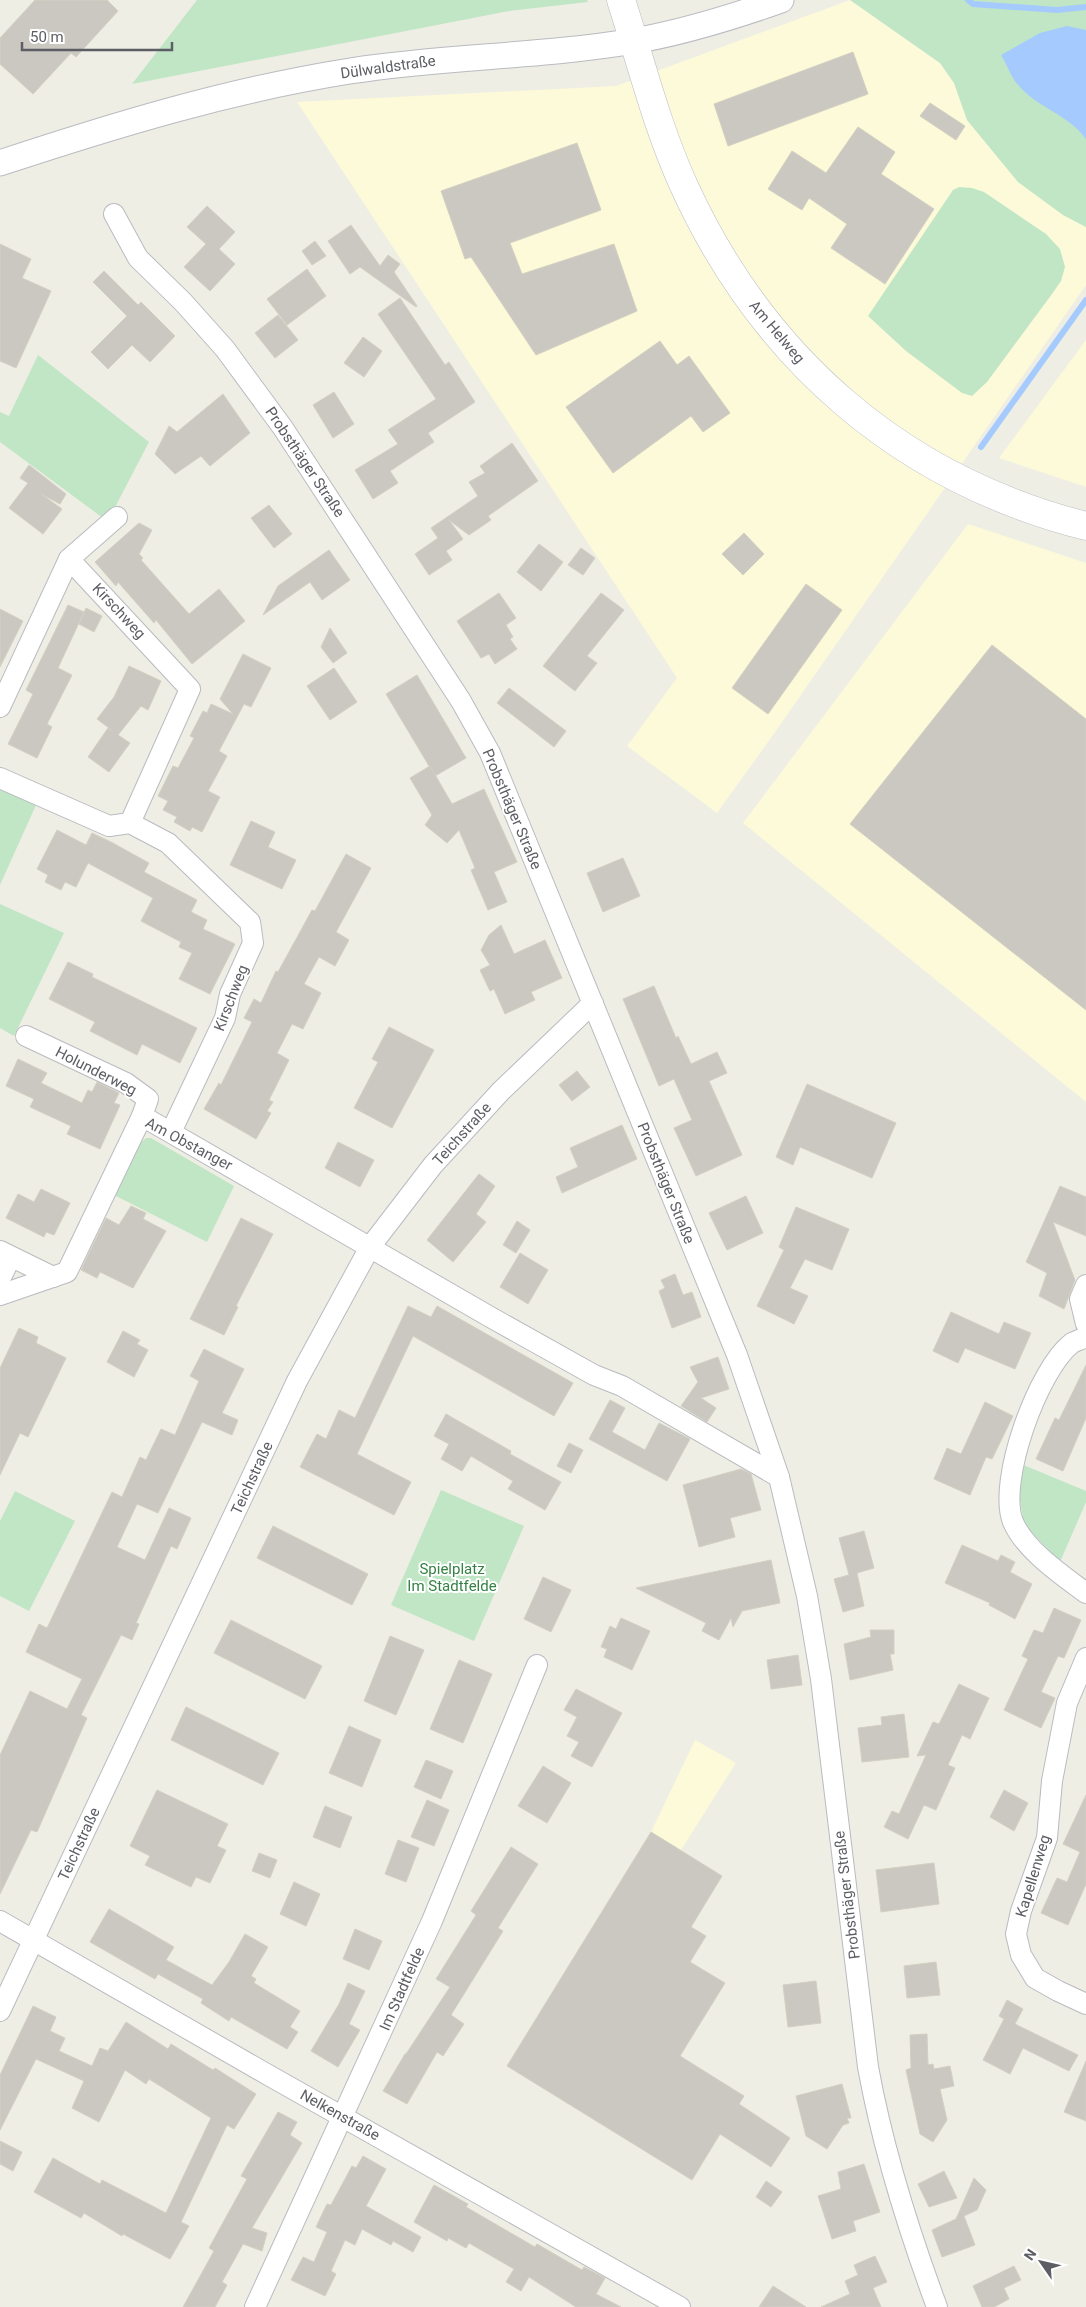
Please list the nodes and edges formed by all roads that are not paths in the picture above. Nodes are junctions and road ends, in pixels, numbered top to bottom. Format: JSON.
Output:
{"nodes":[{"id":1,"x":621,"y":0,"type":"edge"},
{"id":2,"x":781,"y":0,"type":"edge"},
{"id":3,"x":634,"y":41,"type":"junction"},
{"id":4,"x":0,"y":163,"type":"edge"},
{"id":5,"x":114,"y":214,"type":"dead end"},
{"id":6,"x":117,"y":517,"type":"dead end"},
{"id":7,"x":1086,"y":526,"type":"edge"},
{"id":8,"x":68,"y":559,"type":"junction"},
{"id":9,"x":0,"y":707,"type":"edge"},
{"id":10,"x":0,"y":778,"type":"edge"},
{"id":11,"x":130,"y":823,"type":"junction"},
{"id":12,"x":592,"y":1003,"type":"junction"},
{"id":13,"x":26,"y":1036,"type":"dead end"},
{"id":14,"x":142,"y":1116,"type":"junction"},
{"id":15,"x":171,"y":1132,"type":"junction"},
{"id":16,"x":370,"y":1248,"type":"junction"},
{"id":17,"x":6,"y":1254,"type":"edge"},
{"id":18,"x":53,"y":1277,"type":"junction"},
{"id":19,"x":0,"y":1279,"type":"edge"},
{"id":20,"x":1086,"y":1285,"type":"edge"},
{"id":21,"x":0,"y":1295,"type":"edge"},
{"id":22,"x":1086,"y":1324,"type":"edge"},
{"id":23,"x":1086,"y":1337,"type":"edge"},
{"id":24,"x":779,"y":1477,"type":"junction"},
{"id":25,"x":1086,"y":1593,"type":"edge"},
{"id":26,"x":1086,"y":1658,"type":"edge"},
{"id":27,"x":537,"y":1666,"type":"dead end"},
{"id":28,"x":0,"y":1921,"type":"edge"},
{"id":29,"x":33,"y":1941,"type":"junction"},
{"id":30,"x":1086,"y":2004,"type":"edge"},
{"id":31,"x":0,"y":2011,"type":"edge"},
{"id":32,"x":343,"y":2117,"type":"junction"},
{"id":33,"x":258,"y":2306,"type":"edge"},
{"id":34,"x":680,"y":2307,"type":"edge"},
{"id":35,"x":937,"y":2307,"type":"edge"}],
"edges":[{"from":1,"to":3,"type":"main road","name":"Am Helweg"},
{"from":2,"to":3,"type":"street","name":"Dülwaldstraße"},
{"from":3,"to":4,"type":"street","name":"Dülwaldstraße"},
{"from":3,"to":7,"type":"main road","name":"Am Helweg"},
{"from":5,"to":12,"type":"street","name":"Probsthäger Straße"},
{"from":6,"to":8,"type":"street"},
{"from":8,"to":9,"type":"street"},
{"from":8,"to":11,"type":"street","name":"Kirschweg"},
{"from":10,"to":11,"type":"street"},
{"from":11,"to":15,"type":"street","name":"Kirschweg"},
{"from":12,"to":16,"type":"street","name":"Teichstraße"},
{"from":12,"to":24,"type":"street","name":"Probsthäger Straße"},
{"from":13,"to":14,"type":"street","name":"Holunderweg"},
{"from":14,"to":15,"type":"street","name":"Am Obstanger"},
{"from":14,"to":18,"type":"street","name":"Am Obstanger"},
{"from":15,"to":16,"type":"street","name":"Am Obstanger"},
{"from":16,"to":24,"type":"street"},
{"from":16,"to":29,"type":"street","name":"Teichstraße"},
{"from":17,"to":18,"type":"street"},
{"from":17,"to":19,"type":"street"},
{"from":18,"to":21,"type":"street","name":"Am Obstanger"},
{"from":20,"to":22,"type":"street"},
{"from":23,"to":25,"type":"street"},
{"from":24,"to":35,"type":"street","name":"Probsthäger Straße"},
{"from":26,"to":30,"type":"street","name":"Kapellenweg"},
{"from":27,"to":32,"type":"street","name":"Im Stadtfelde"},
{"from":28,"to":29,"type":"street","name":"Nelkenstraße"},
{"from":29,"to":31,"type":"street","name":"Teichstraße"},
{"from":29,"to":32,"type":"street","name":"Nelkenstraße"},
{"from":32,"to":33,"type":"street","name":"Im Stadtfelde"},
{"from":32,"to":34,"type":"street","name":"Nelkenstraße"}]}
